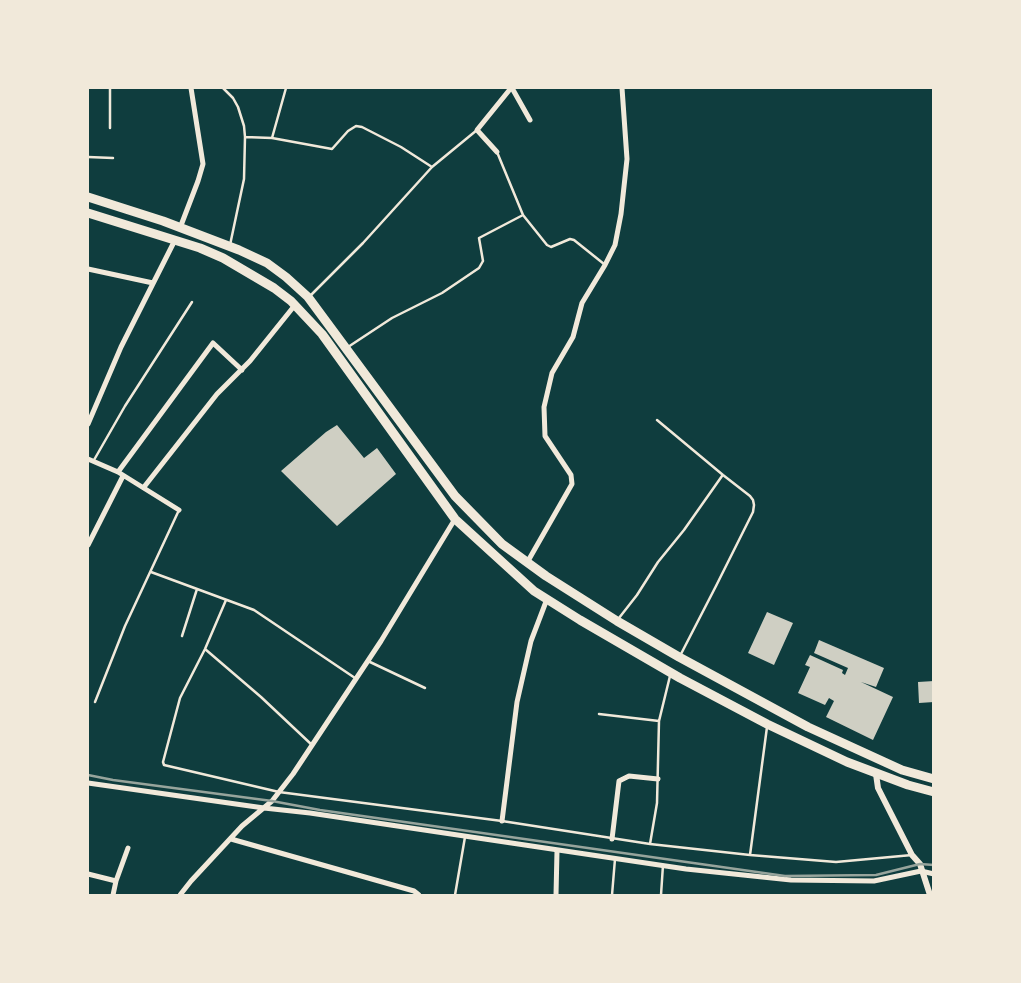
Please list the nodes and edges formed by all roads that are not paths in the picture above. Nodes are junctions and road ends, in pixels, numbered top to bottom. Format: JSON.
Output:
{"nodes":[{"id":1,"x":110,"y":88,"type":"edge"},
{"id":2,"x":191,"y":88,"type":"edge"},
{"id":3,"x":223,"y":88,"type":"edge"},
{"id":4,"x":286,"y":88,"type":"edge"},
{"id":5,"x":511,"y":88,"type":"edge"},
{"id":6,"x":623,"y":88,"type":"edge"},
{"id":7,"x":530,"y":120,"type":"dead end"},
{"id":8,"x":110,"y":128,"type":"dead end"},
{"id":9,"x":477,"y":130,"type":"junction"},
{"id":10,"x":244,"y":137,"type":"junction"},
{"id":11,"x":272,"y":138,"type":"junction"},
{"id":12,"x":497,"y":152,"type":"joint"},
{"id":13,"x":88,"y":158,"type":"edge"},
{"id":14,"x":113,"y":159,"type":"dead end"},
{"id":15,"x":432,"y":167,"type":"junction"},
{"id":16,"x":88,"y":197,"type":"edge"},
{"id":17,"x":523,"y":215,"type":"junction"},
{"id":18,"x":89,"y":216,"type":"edge"},
{"id":19,"x":180,"y":228,"type":"junction"},
{"id":20,"x":175,"y":240,"type":"junction"},
{"id":21,"x":229,"y":246,"type":"junction"},
{"id":22,"x":605,"y":265,"type":"junction"},
{"id":23,"x":88,"y":269,"type":"edge"},
{"id":24,"x":153,"y":283,"type":"junction"},
{"id":25,"x":308,"y":297,"type":"junction"},
{"id":26,"x":192,"y":302,"type":"dead end"},
{"id":27,"x":295,"y":305,"type":"junction"},
{"id":28,"x":347,"y":348,"type":"junction"},
{"id":29,"x":242,"y":370,"type":"junction"},
{"id":30,"x":90,"y":409,"type":"edge"},
{"id":31,"x":395,"y":414,"type":"junction"},
{"id":32,"x":385,"y":420,"type":"junction"},
{"id":33,"x":657,"y":420,"type":"dead end"},
{"id":34,"x":88,"y":424,"type":"edge"},
{"id":35,"x":90,"y":461,"type":"edge"},
{"id":36,"x":120,"y":474,"type":"junction"},
{"id":37,"x":723,"y":475,"type":"junction"},
{"id":38,"x":144,"y":487,"type":"junction"},
{"id":39,"x":179,"y":510,"type":"joint"},
{"id":40,"x":455,"y":519,"type":"junction"},
{"id":41,"x":88,"y":545,"type":"edge"},
{"id":42,"x":528,"y":561,"type":"junction"},
{"id":43,"x":151,"y":572,"type":"junction"},
{"id":44,"x":197,"y":589,"type":"junction"},
{"id":45,"x":547,"y":599,"type":"junction"},
{"id":46,"x":226,"y":600,"type":"junction"},
{"id":47,"x":617,"y":621,"type":"junction"},
{"id":48,"x":182,"y":636,"type":"dead end"},
{"id":49,"x":205,"y":649,"type":"junction"},
{"id":50,"x":679,"y":657,"type":"junction"},
{"id":51,"x":367,"y":660,"type":"junction"},
{"id":52,"x":671,"y":673,"type":"junction"},
{"id":53,"x":355,"y":678,"type":"junction"},
{"id":54,"x":425,"y":688,"type":"dead end"},
{"id":55,"x":95,"y":702,"type":"dead end"},
{"id":56,"x":599,"y":714,"type":"dead end"},
{"id":57,"x":659,"y":721,"type":"junction"},
{"id":58,"x":767,"y":724,"type":"junction"},
{"id":59,"x":312,"y":745,"type":"junction"},
{"id":60,"x":876,"y":774,"type":"junction"},
{"id":61,"x":657,"y":779,"type":"junction"},
{"id":62,"x":933,"y":779,"type":"edge"},
{"id":63,"x":88,"y":783,"type":"edge"},
{"id":64,"x":279,"y":792,"type":"junction"},
{"id":65,"x":933,"y":793,"type":"edge"},
{"id":66,"x":264,"y":808,"type":"junction"},
{"id":67,"x":502,"y":821,"type":"junction"},
{"id":68,"x":465,"y":837,"type":"junction"},
{"id":69,"x":231,"y":839,"type":"junction"},
{"id":70,"x":612,"y":839,"type":"junction"},
{"id":71,"x":650,"y":844,"type":"junction"},
{"id":72,"x":128,"y":848,"type":"dead end"},
{"id":73,"x":557,"y":851,"type":"junction"},
{"id":74,"x":750,"y":856,"type":"junction"},
{"id":75,"x":912,"y":856,"type":"junction"},
{"id":76,"x":615,"y":859,"type":"junction"},
{"id":77,"x":663,"y":865,"type":"junction"},
{"id":78,"x":921,"y":871,"type":"junction"},
{"id":79,"x":88,"y":874,"type":"edge"},
{"id":80,"x":933,"y":874,"type":"edge"},
{"id":81,"x":116,"y":881,"type":"junction"},
{"id":82,"x":113,"y":895,"type":"edge"},
{"id":83,"x":180,"y":895,"type":"edge"},
{"id":84,"x":419,"y":895,"type":"edge"},
{"id":85,"x":455,"y":895,"type":"edge"},
{"id":86,"x":556,"y":895,"type":"edge"},
{"id":87,"x":612,"y":895,"type":"edge"},
{"id":88,"x":662,"y":895,"type":"edge"},
{"id":89,"x":930,"y":895,"type":"edge"}],
"edges":[{"from":1,"to":8,"type":"lane"},
{"from":2,"to":19,"type":"street"},
{"from":3,"to":10,"type":"lane"},
{"from":4,"to":11,"type":"lane"},
{"from":5,"to":7,"type":"street"},
{"from":5,"to":9,"type":"street"},
{"from":6,"to":22,"type":"street"},
{"from":9,"to":12,"type":"street"},
{"from":9,"to":15,"type":"lane"},
{"from":10,"to":11,"type":"lane"},
{"from":10,"to":21,"type":"lane"},
{"from":11,"to":15,"type":"lane"},
{"from":12,"to":17,"type":"lane"},
{"from":13,"to":14,"type":"lane"},
{"from":15,"to":25,"type":"lane"},
{"from":16,"to":19,"type":"highway"},
{"from":17,"to":22,"type":"lane"},
{"from":17,"to":28,"type":"lane"},
{"from":18,"to":20,"type":"highway"},
{"from":19,"to":21,"type":"highway"},
{"from":20,"to":24,"type":"street"},
{"from":20,"to":27,"type":"highway"},
{"from":21,"to":25,"type":"highway"},
{"from":22,"to":42,"type":"street"},
{"from":23,"to":24,"type":"street"},
{"from":24,"to":30,"type":"street"},
{"from":25,"to":28,"type":"highway"},
{"from":26,"to":35,"type":"lane"},
{"from":27,"to":29,"type":"street"},
{"from":27,"to":32,"type":"highway"},
{"from":28,"to":31,"type":"highway"},
{"from":29,"to":36,"type":"street"},
{"from":29,"to":38,"type":"street"},
{"from":30,"to":34,"type":"street"},
{"from":31,"to":32,"type":"highway"},
{"from":31,"to":42,"type":"highway"},
{"from":32,"to":40,"type":"highway"},
{"from":33,"to":37,"type":"lane"},
{"from":35,"to":36,"type":"street"},
{"from":36,"to":38,"type":"street"},
{"from":36,"to":41,"type":"street"},
{"from":37,"to":47,"type":"lane"},
{"from":37,"to":50,"type":"lane"},
{"from":38,"to":39,"type":"street"},
{"from":39,"to":43,"type":"lane"},
{"from":40,"to":45,"type":"highway"},
{"from":40,"to":51,"type":"street"},
{"from":42,"to":47,"type":"highway"},
{"from":43,"to":44,"type":"lane"},
{"from":43,"to":55,"type":"lane"},
{"from":44,"to":46,"type":"lane"},
{"from":44,"to":48,"type":"lane"},
{"from":45,"to":52,"type":"highway"},
{"from":45,"to":67,"type":"street"},
{"from":46,"to":49,"type":"lane"},
{"from":46,"to":53,"type":"lane"},
{"from":47,"to":50,"type":"highway"},
{"from":49,"to":59,"type":"lane"},
{"from":49,"to":64,"type":"lane"},
{"from":50,"to":52,"type":"highway"},
{"from":50,"to":62,"type":"highway"},
{"from":51,"to":53,"type":"street"},
{"from":51,"to":54,"type":"lane"},
{"from":52,"to":57,"type":"lane"},
{"from":52,"to":58,"type":"highway"},
{"from":53,"to":59,"type":"street"},
{"from":56,"to":57,"type":"lane"},
{"from":57,"to":61,"type":"lane"},
{"from":58,"to":60,"type":"highway"},
{"from":58,"to":74,"type":"lane"},
{"from":59,"to":64,"type":"street"},
{"from":60,"to":65,"type":"highway"},
{"from":60,"to":75,"type":"street"},
{"from":61,"to":70,"type":"street"},
{"from":61,"to":71,"type":"lane"},
{"from":63,"to":66,"type":"street"},
{"from":64,"to":66,"type":"street"},
{"from":64,"to":67,"type":"lane"},
{"from":66,"to":68,"type":"street"},
{"from":66,"to":69,"type":"street"},
{"from":67,"to":70,"type":"lane"},
{"from":68,"to":73,"type":"street"},
{"from":68,"to":85,"type":"lane"},
{"from":69,"to":83,"type":"street"},
{"from":69,"to":84,"type":"street"},
{"from":70,"to":71,"type":"lane"},
{"from":71,"to":74,"type":"lane"},
{"from":72,"to":81,"type":"street"},
{"from":73,"to":76,"type":"street"},
{"from":73,"to":86,"type":"street"},
{"from":74,"to":75,"type":"lane"},
{"from":75,"to":78,"type":"street"},
{"from":76,"to":77,"type":"street"},
{"from":76,"to":87,"type":"lane"},
{"from":77,"to":78,"type":"street"},
{"from":77,"to":88,"type":"lane"},
{"from":78,"to":80,"type":"street"},
{"from":78,"to":89,"type":"street"},
{"from":79,"to":81,"type":"street"},
{"from":81,"to":82,"type":"street"}]}
